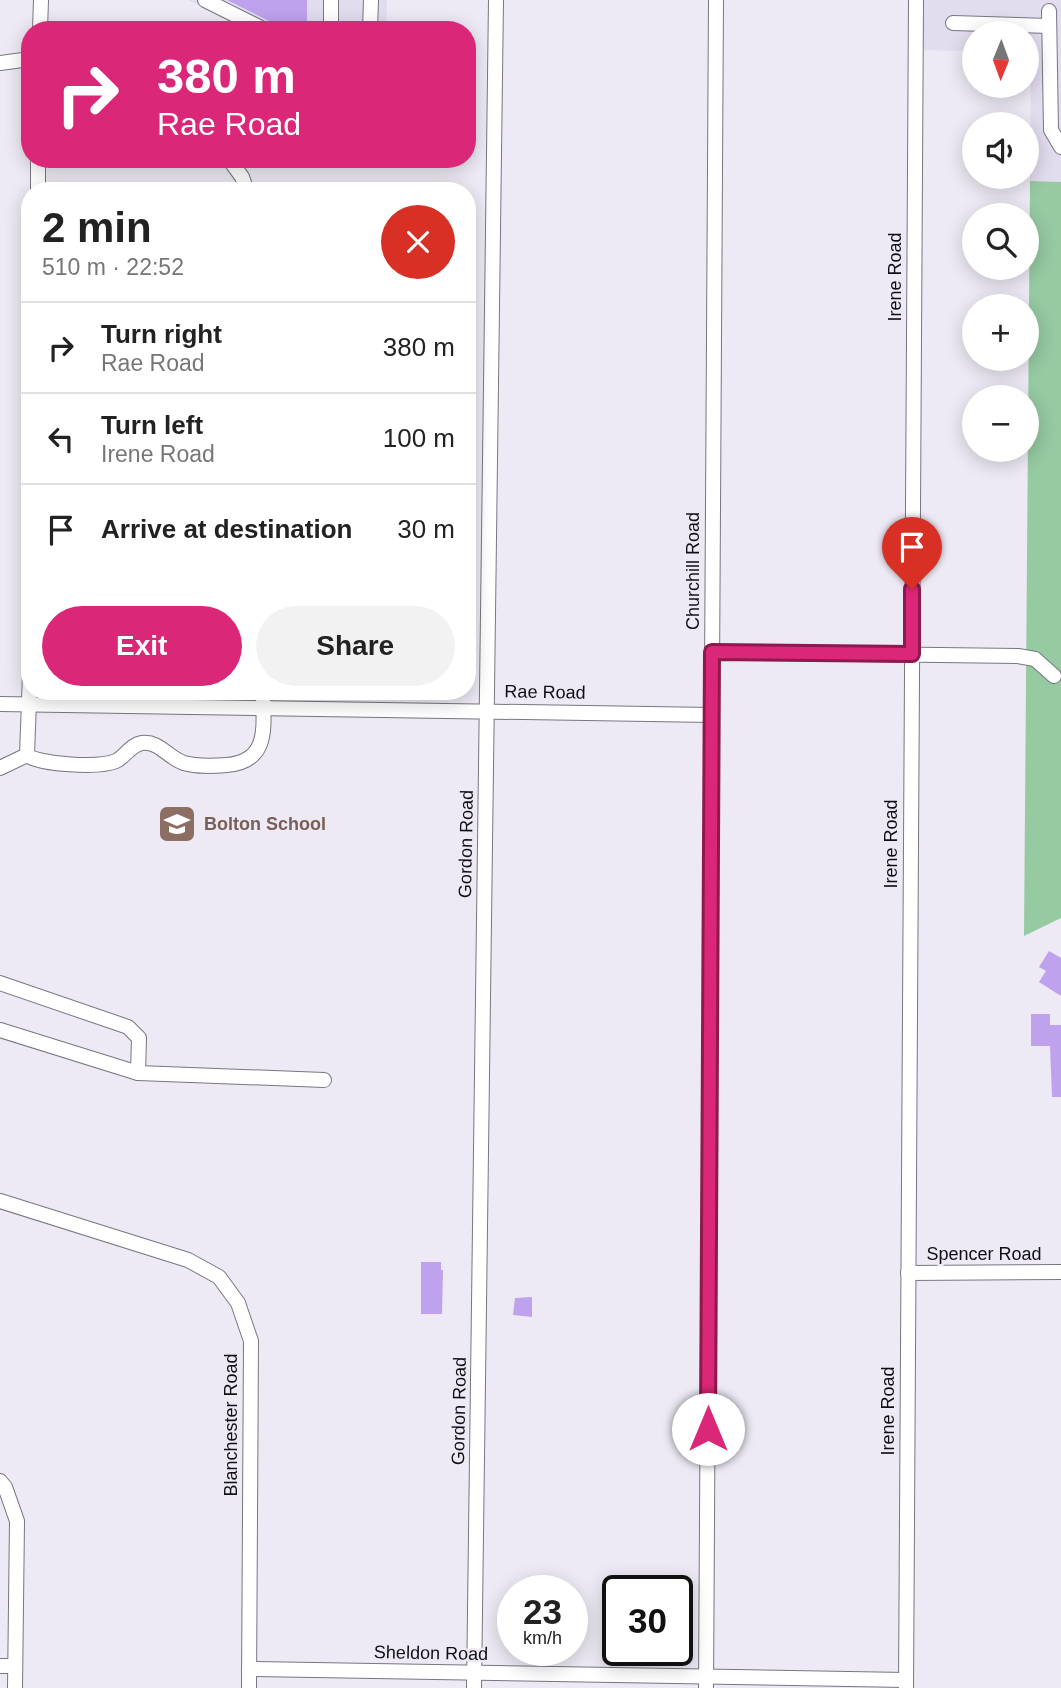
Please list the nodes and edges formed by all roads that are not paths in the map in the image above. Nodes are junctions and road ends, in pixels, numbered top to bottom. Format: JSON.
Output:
{"nodes":[{"id":1,"x":41,"y":0,"type":"edge"},
{"id":2,"x":205,"y":0,"type":"edge"},
{"id":3,"x":331,"y":0,"type":"edge"},
{"id":4,"x":370,"y":0,"type":"edge"},
{"id":5,"x":496,"y":0,"type":"edge"},
{"id":6,"x":716,"y":0,"type":"edge"},
{"id":7,"x":916,"y":0,"type":"edge"},
{"id":8,"x":1051,"y":12,"type":"edge"},
{"id":9,"x":40,"y":21,"type":"edge"},
{"id":10,"x":247,"y":21,"type":"edge"},
{"id":11,"x":331,"y":21,"type":"edge"},
{"id":12,"x":370,"y":21,"type":"edge"},
{"id":13,"x":953,"y":23,"type":"dead end"},
{"id":14,"x":21,"y":61,"type":"edge"},
{"id":15,"x":0,"y":63,"type":"edge"},
{"id":16,"x":1061,"y":148,"type":"edge"},
{"id":17,"x":712,"y":652,"type":"junction"},
{"id":18,"x":912,"y":654,"type":"junction"},
{"id":19,"x":1054,"y":676,"type":"dead end"},
{"id":20,"x":29,"y":700,"type":"edge"},
{"id":21,"x":263,"y":700,"type":"edge"},
{"id":22,"x":0,"y":704,"type":"edge"},
{"id":23,"x":29,"y":704,"type":"junction"},
{"id":24,"x":263,"y":710,"type":"junction"},
{"id":25,"x":487,"y":710,"type":"junction"},
{"id":26,"x":712,"y":715,"type":"junction"},
{"id":27,"x":27,"y":755,"type":"junction"},
{"id":28,"x":0,"y":768,"type":"edge"},
{"id":29,"x":0,"y":984,"type":"edge"},
{"id":30,"x":0,"y":1030,"type":"edge"},
{"id":31,"x":138,"y":1073,"type":"junction"},
{"id":32,"x":324,"y":1080,"type":"dead end"},
{"id":33,"x":0,"y":1201,"type":"edge"},
{"id":34,"x":1061,"y":1272,"type":"edge"},
{"id":35,"x":908,"y":1273,"type":"junction"},
{"id":36,"x":0,"y":1481,"type":"edge"},
{"id":37,"x":8,"y":1666,"type":"edge"},
{"id":38,"x":249,"y":1669,"type":"junction"},
{"id":39,"x":474,"y":1681,"type":"edge"},
{"id":40,"x":706,"y":1682,"type":"edge"},
{"id":41,"x":906,"y":1684,"type":"edge"},
{"id":42,"x":15,"y":1688,"type":"edge"},
{"id":43,"x":249,"y":1688,"type":"edge"}],
"edges":[{"from":1,"to":9,"type":"street"},
{"from":2,"to":10,"type":"street"},
{"from":3,"to":11,"type":"street"},
{"from":4,"to":12,"type":"street"},
{"from":5,"to":25,"type":"street","name":"Gordon Road"},
{"from":6,"to":17,"type":"street","name":"Churchill Road"},
{"from":7,"to":18,"type":"street","name":"Irene Road"},
{"from":8,"to":13,"type":"street"},
{"from":8,"to":16,"type":"street"},
{"from":14,"to":15,"type":"street"},
{"from":17,"to":18,"type":"street"},
{"from":17,"to":26,"type":"street","name":"Churchill Road"},
{"from":18,"to":19,"type":"street"},
{"from":18,"to":35,"type":"street","name":"Irene Road"},
{"from":20,"to":23,"type":"street"},
{"from":21,"to":24,"type":"street"},
{"from":22,"to":23,"type":"street","name":"Rae Road"},
{"from":23,"to":24,"type":"street","name":"Rae Road"},
{"from":23,"to":27,"type":"street"},
{"from":24,"to":25,"type":"street","name":"Rae Road"},
{"from":24,"to":27,"type":"street"},
{"from":25,"to":26,"type":"street","name":"Rae Road"},
{"from":25,"to":39,"type":"street","name":"Gordon Road"},
{"from":26,"to":40,"type":"street","name":"Churchill Road"},
{"from":27,"to":28,"type":"street"},
{"from":29,"to":31,"type":"street"},
{"from":30,"to":31,"type":"street"},
{"from":31,"to":32,"type":"street"},
{"from":33,"to":38,"type":"street","name":"Blanchester Road"},
{"from":34,"to":35,"type":"street","name":"Spencer Road"},
{"from":35,"to":41,"type":"street","name":"Irene Road"},
{"from":36,"to":37,"type":"street"},
{"from":37,"to":42,"type":"street"},
{"from":38,"to":39,"type":"street","name":"Sheldon Road"},
{"from":38,"to":43,"type":"street","name":"Blanchester Road"},
{"from":39,"to":40,"type":"street","name":"Sheldon Road"},
{"from":40,"to":41,"type":"street","name":"Sheldon Road"}]}
